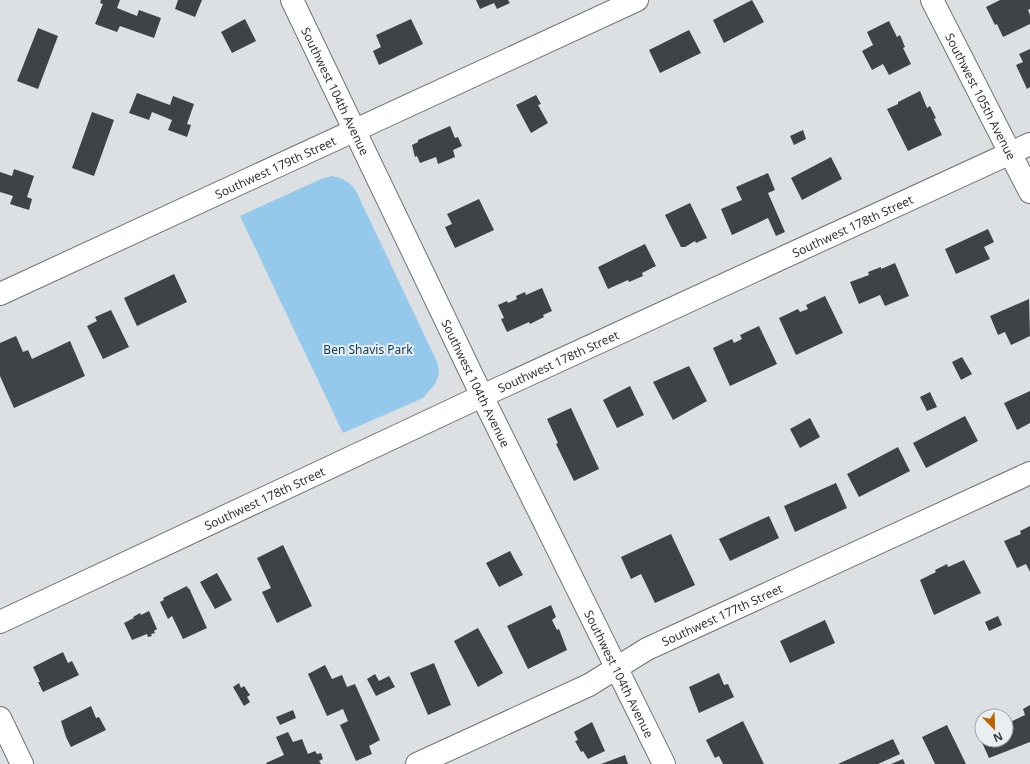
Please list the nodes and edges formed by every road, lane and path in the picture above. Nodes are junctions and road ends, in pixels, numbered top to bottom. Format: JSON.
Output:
{"nodes":[{"id":1,"x":292,"y":0,"type":"edge"},
{"id":2,"x":637,"y":0,"type":"edge"},
{"id":3,"x":932,"y":0,"type":"edge"},
{"id":4,"x":356,"y":130,"type":"junction"},
{"id":5,"x":1021,"y":149,"type":"edge"},
{"id":6,"x":1030,"y":192,"type":"edge"},
{"id":7,"x":0,"y":294,"type":"edge"},
{"id":8,"x":482,"y":396,"type":"junction"},
{"id":9,"x":1030,"y":473,"type":"edge"},
{"id":10,"x":0,"y":622,"type":"edge"},
{"id":11,"x":616,"y":668,"type":"junction"},
{"id":12,"x":0,"y":718,"type":"edge"},
{"id":13,"x":22,"y":764,"type":"edge"},
{"id":14,"x":417,"y":764,"type":"edge"},
{"id":15,"x":664,"y":764,"type":"edge"}],
"edges":[{"from":1,"to":4,"type":"street","name":"Southwest 104th Avenue"},
{"from":2,"to":4,"type":"street","name":"Southwest 179th Street"},
{"from":3,"to":5,"type":"street","name":"Southwest 105th Avenue"},
{"from":4,"to":7,"type":"street","name":"Southwest 179th Street"},
{"from":4,"to":8,"type":"street","name":"Southwest 104th Avenue"},
{"from":5,"to":6,"type":"street","name":"Southwest 105th Avenue"},
{"from":5,"to":8,"type":"street","name":"Southwest 178th Street"},
{"from":8,"to":10,"type":"street","name":"Southwest 178th Street"},
{"from":8,"to":11,"type":"street","name":"Southwest 104th Avenue"},
{"from":9,"to":11,"type":"street","name":"Southwest 177th Street"},
{"from":11,"to":14,"type":"street","name":"Southwest 177th Street"},
{"from":11,"to":15,"type":"street","name":"Southwest 104th Avenue"},
{"from":12,"to":13,"type":"street"}]}
